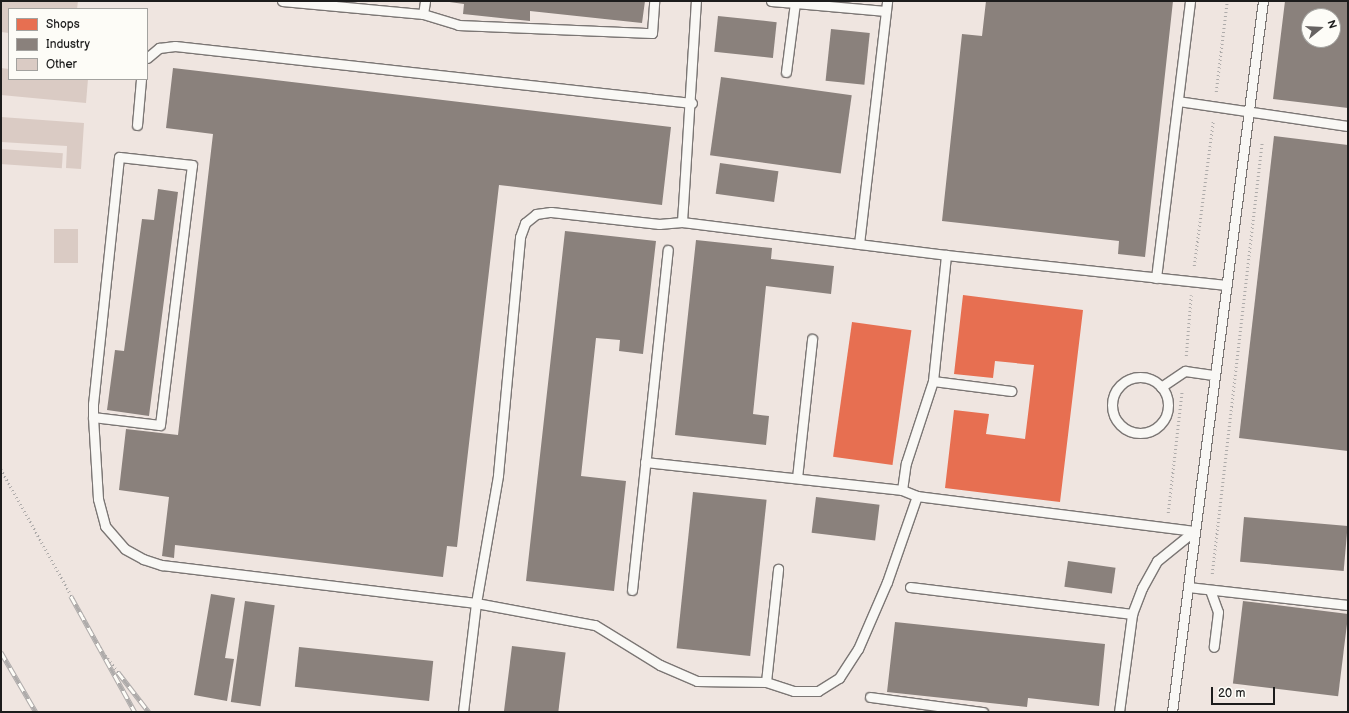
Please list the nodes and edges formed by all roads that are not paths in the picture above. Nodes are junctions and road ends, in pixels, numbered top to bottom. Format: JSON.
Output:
{"nodes":[{"id":1,"x":282,"y":1,"type":"edge"},
{"id":2,"x":425,"y":1,"type":"edge"},
{"id":3,"x":654,"y":1,"type":"edge"},
{"id":4,"x":696,"y":1,"type":"edge"},
{"id":5,"x":771,"y":1,"type":"edge"},
{"id":6,"x":887,"y":1,"type":"edge"},
{"id":7,"x":1190,"y":1,"type":"edge"},
{"id":8,"x":1262,"y":1,"type":"edge"},
{"id":9,"x":795,"y":3,"type":"junction"},
{"id":10,"x":886,"y":11,"type":"junction"},
{"id":11,"x":423,"y":14,"type":"junction"},
{"id":12,"x":148,"y":57,"type":"edge"},
{"id":13,"x":786,"y":72,"type":"dead end"},
{"id":14,"x":141,"y":80,"type":"edge"},
{"id":15,"x":1178,"y":101,"type":"junction"},
{"id":16,"x":692,"y":103,"type":"junction"},
{"id":17,"x":1249,"y":114,"type":"junction"},
{"id":18,"x":137,"y":125,"type":"dead end"},
{"id":19,"x":1348,"y":126,"type":"edge"},
{"id":20,"x":682,"y":222,"type":"junction"},
{"id":21,"x":859,"y":244,"type":"junction"},
{"id":22,"x":668,"y":250,"type":"dead end"},
{"id":23,"x":946,"y":256,"type":"junction"},
{"id":24,"x":1156,"y":278,"type":"junction"},
{"id":25,"x":1226,"y":286,"type":"junction"},
{"id":26,"x":812,"y":339,"type":"dead end"},
{"id":27,"x":1215,"y":375,"type":"junction"},
{"id":28,"x":933,"y":381,"type":"junction"},
{"id":29,"x":1161,"y":387,"type":"junction"},
{"id":30,"x":1011,"y":391,"type":"dead end"},
{"id":31,"x":93,"y":417,"type":"junction"},
{"id":32,"x":645,"y":462,"type":"junction"},
{"id":33,"x":797,"y":478,"type":"junction"},
{"id":34,"x":902,"y":490,"type":"junction"},
{"id":35,"x":917,"y":496,"type":"junction"},
{"id":36,"x":1194,"y":531,"type":"junction"},
{"id":37,"x":778,"y":569,"type":"dead end"},
{"id":38,"x":910,"y":587,"type":"dead end"},
{"id":39,"x":1188,"y":587,"type":"junction"},
{"id":40,"x":632,"y":590,"type":"dead end"},
{"id":41,"x":1210,"y":590,"type":"junction"},
{"id":42,"x":476,"y":603,"type":"junction"},
{"id":43,"x":1348,"y":605,"type":"edge"},
{"id":44,"x":1132,"y":614,"type":"junction"},
{"id":45,"x":1214,"y":647,"type":"dead end"},
{"id":46,"x":766,"y":682,"type":"junction"},
{"id":47,"x":870,"y":697,"type":"dead end"},
{"id":48,"x":462,"y":712,"type":"edge"},
{"id":49,"x":984,"y":712,"type":"edge"},
{"id":50,"x":1119,"y":712,"type":"edge"},
{"id":51,"x":1172,"y":712,"type":"edge"}],
"edges":[{"from":1,"to":11,"type":"lane"},
{"from":2,"to":11,"type":"lane"},
{"from":3,"to":11,"type":"lane"},
{"from":4,"to":16,"type":"lane"},
{"from":5,"to":9,"type":"lane"},
{"from":6,"to":10,"type":"lane"},
{"from":7,"to":15,"type":"lane"},
{"from":8,"to":17,"type":"lane"},
{"from":9,"to":10,"type":"lane"},
{"from":9,"to":13,"type":"lane"},
{"from":10,"to":21,"type":"lane"},
{"from":12,"to":16,"type":"lane"},
{"from":14,"to":18,"type":"lane"},
{"from":15,"to":17,"type":"lane"},
{"from":15,"to":24,"type":"lane"},
{"from":16,"to":20,"type":"lane"},
{"from":17,"to":19,"type":"lane"},
{"from":17,"to":25,"type":"lane"},
{"from":20,"to":21,"type":"lane"},
{"from":20,"to":42,"type":"lane"},
{"from":21,"to":23,"type":"lane"},
{"from":22,"to":32,"type":"lane"},
{"from":23,"to":24,"type":"lane"},
{"from":23,"to":28,"type":"lane"},
{"from":24,"to":25,"type":"lane"},
{"from":25,"to":27,"type":"lane"},
{"from":26,"to":33,"type":"lane"},
{"from":27,"to":29,"type":"lane"},
{"from":27,"to":36,"type":"lane"},
{"from":28,"to":30,"type":"lane"},
{"from":28,"to":34,"type":"lane"},
{"from":29,"to":29,"type":"lane"},
{"from":31,"to":31,"type":"lane"},
{"from":31,"to":42,"type":"lane"},
{"from":32,"to":33,"type":"lane"},
{"from":32,"to":40,"type":"lane"},
{"from":33,"to":34,"type":"lane"},
{"from":34,"to":35,"type":"lane"},
{"from":35,"to":36,"type":"lane"},
{"from":35,"to":46,"type":"lane"},
{"from":36,"to":39,"type":"lane"},
{"from":36,"to":44,"type":"lane"},
{"from":37,"to":46,"type":"lane"},
{"from":38,"to":44,"type":"lane"},
{"from":39,"to":41,"type":"lane"},
{"from":39,"to":51,"type":"lane"},
{"from":41,"to":43,"type":"lane"},
{"from":41,"to":45,"type":"lane"},
{"from":42,"to":46,"type":"lane"},
{"from":42,"to":48,"type":"lane"},
{"from":44,"to":50,"type":"lane"},
{"from":47,"to":49,"type":"lane"}]}
